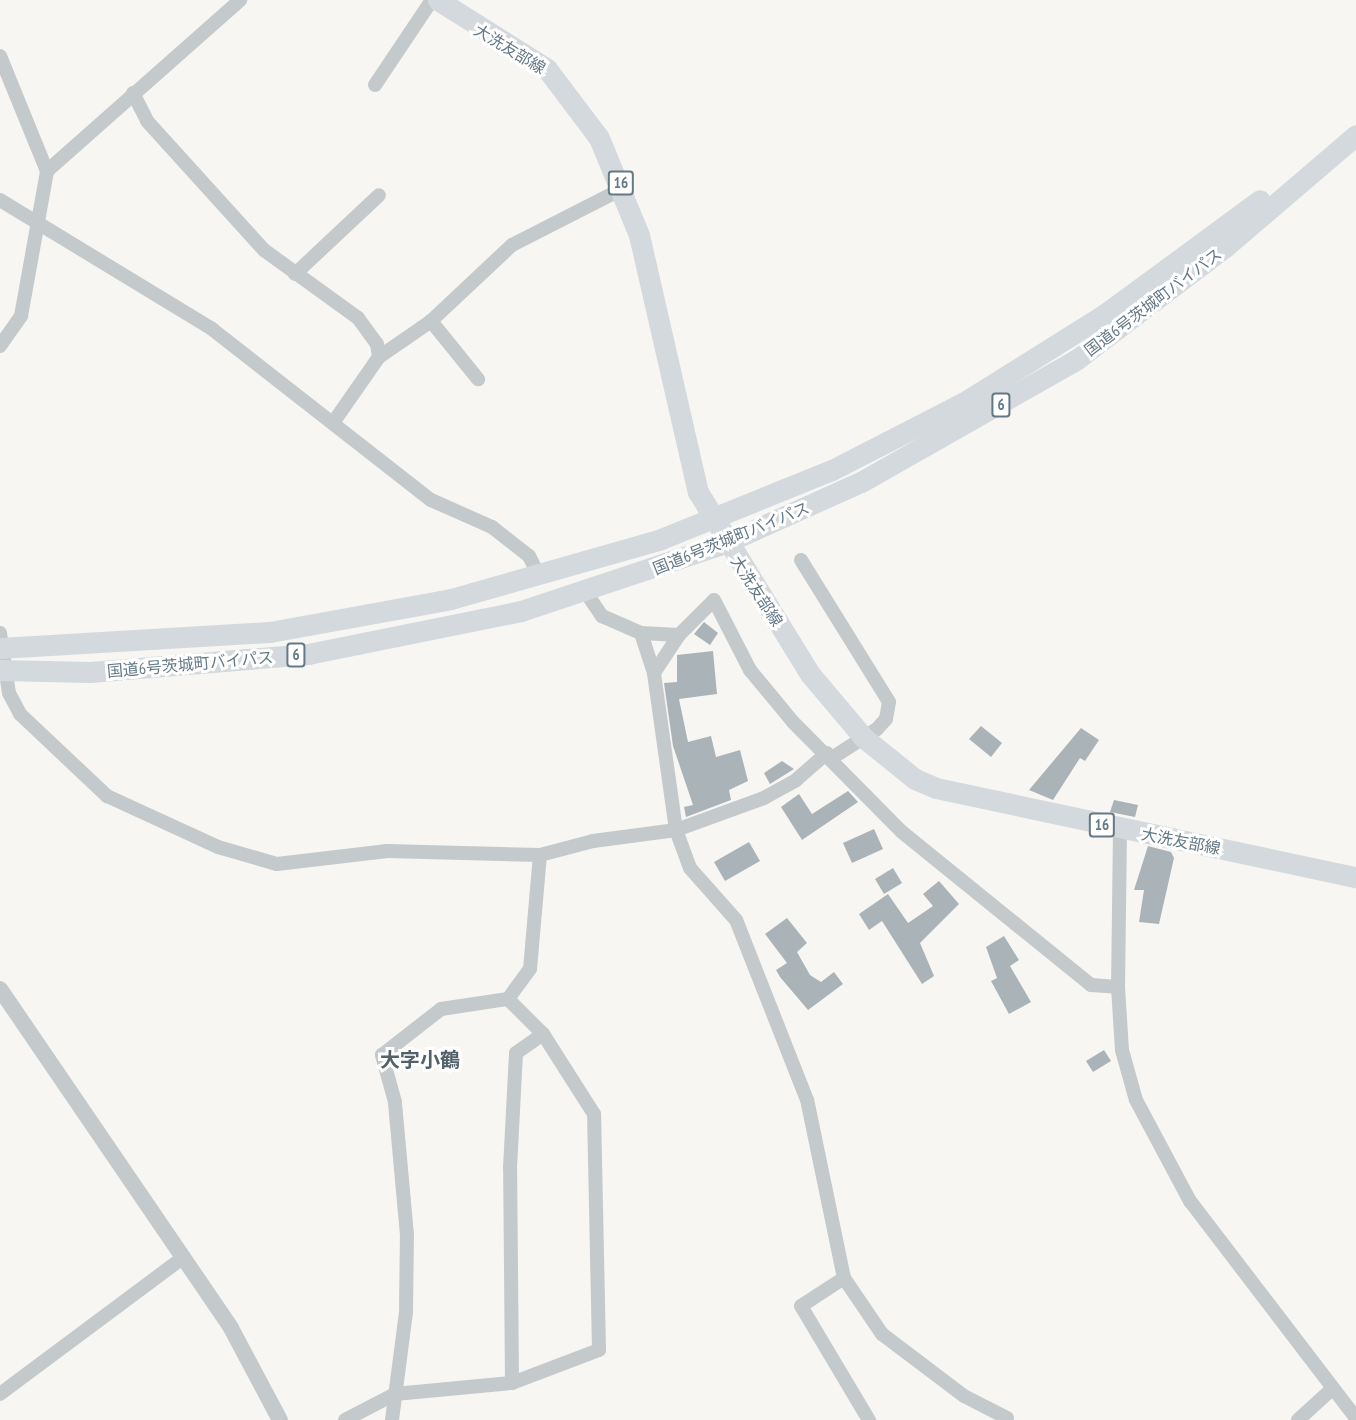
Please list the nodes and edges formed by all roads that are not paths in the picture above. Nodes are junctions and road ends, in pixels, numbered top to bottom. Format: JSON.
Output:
{"nodes":[{"id":1,"x":240,"y":0,"type":"edge"},
{"id":2,"x":432,"y":0,"type":"edge"},
{"id":3,"x":438,"y":0,"type":"edge"},
{"id":4,"x":0,"y":56,"type":"edge"},
{"id":5,"x":375,"y":86,"type":"dead end"},
{"id":6,"x":133,"y":93,"type":"junction"},
{"id":7,"x":1356,"y":128,"type":"edge"},
{"id":8,"x":1356,"y":135,"type":"edge"},
{"id":9,"x":47,"y":171,"type":"junction"},
{"id":10,"x":624,"y":188,"type":"junction"},
{"id":11,"x":379,"y":195,"type":"dead end"},
{"id":12,"x":0,"y":200,"type":"edge"},
{"id":13,"x":34,"y":224,"type":"junction"},
{"id":14,"x":295,"y":274,"type":"junction"},
{"id":15,"x":431,"y":321,"type":"junction"},
{"id":16,"x":0,"y":346,"type":"edge"},
{"id":17,"x":379,"y":357,"type":"junction"},
{"id":18,"x":478,"y":379,"type":"dead end"},
{"id":19,"x":335,"y":420,"type":"junction"},
{"id":20,"x":713,"y":519,"type":"junction"},
{"id":21,"x":725,"y":543,"type":"junction"},
{"id":22,"x":801,"y":560,"type":"dead end"},
{"id":23,"x":538,"y":574,"type":"junction"},
{"id":24,"x":587,"y":594,"type":"junction"},
{"id":25,"x":641,"y":633,"type":"junction"},
{"id":26,"x":679,"y":635,"type":"junction"},
{"id":27,"x":1,"y":643,"type":"edge"},
{"id":28,"x":2,"y":670,"type":"edge"},
{"id":29,"x":654,"y":673,"type":"junction"},
{"id":30,"x":864,"y":738,"type":"junction"},
{"id":31,"x":829,"y":755,"type":"junction"},
{"id":32,"x":1120,"y":828,"type":"junction"},
{"id":33,"x":676,"y":830,"type":"junction"},
{"id":34,"x":540,"y":855,"type":"junction"},
{"id":35,"x":1356,"y":877,"type":"edge"},
{"id":36,"x":1118,"y":987,"type":"junction"},
{"id":37,"x":0,"y":989,"type":"edge"},
{"id":38,"x":507,"y":999,"type":"junction"},
{"id":39,"x":7,"y":1009,"type":"edge"},
{"id":40,"x":543,"y":1034,"type":"junction"},
{"id":41,"x":184,"y":1257,"type":"junction"},
{"id":42,"x":844,"y":1278,"type":"junction"},
{"id":43,"x":512,"y":1383,"type":"junction"},
{"id":44,"x":1333,"y":1388,"type":"junction"},
{"id":45,"x":0,"y":1394,"type":"edge"},
{"id":46,"x":395,"y":1394,"type":"junction"},
{"id":47,"x":1007,"y":1418,"type":"dead end"},
{"id":48,"x":1356,"y":1418,"type":"edge"},
{"id":49,"x":280,"y":1420,"type":"edge"},
{"id":50,"x":345,"y":1420,"type":"edge"},
{"id":51,"x":393,"y":1420,"type":"edge"},
{"id":52,"x":869,"y":1420,"type":"edge"},
{"id":53,"x":1298,"y":1420,"type":"edge"}],
"edges":[{"from":1,"to":6,"type":"street"},
{"from":2,"to":5,"type":"street"},
{"from":3,"to":10,"type":"main road","name":"大洗友部線","number":"16"},
{"from":4,"to":9,"type":"street"},
{"from":6,"to":9,"type":"street"},
{"from":6,"to":14,"type":"street"},
{"from":7,"to":20,"type":"main road","name":"国道6号茨城町バイパス"},
{"from":8,"to":21,"type":"main road","name":"国道6号茨城町バイパス","number":"6"},
{"from":9,"to":13,"type":"street"},
{"from":10,"to":15,"type":"street"},
{"from":10,"to":20,"type":"main road","name":"大洗友部線","number":"16"},
{"from":11,"to":14,"type":"street"},
{"from":12,"to":13,"type":"street"},
{"from":13,"to":16,"type":"street"},
{"from":13,"to":19,"type":"street"},
{"from":14,"to":17,"type":"street"},
{"from":15,"to":17,"type":"street"},
{"from":15,"to":18,"type":"street"},
{"from":17,"to":19,"type":"street"},
{"from":19,"to":23,"type":"street"},
{"from":20,"to":21,"type":"main road","name":"大洗友部線","number":"16"},
{"from":20,"to":23,"type":"main road","name":"国道6号茨城町バイパス"},
{"from":21,"to":24,"type":"main road","name":"国道6号茨城町バイパス","number":"6"},
{"from":21,"to":30,"type":"main road","name":"大洗友部線","number":"16"},
{"from":22,"to":30,"type":"street"},
{"from":23,"to":27,"type":"main road","name":"国道6号茨城町バイパス"},
{"from":24,"to":25,"type":"street"},
{"from":24,"to":28,"type":"main road","name":"国道6号茨城町バイパス","number":"6"},
{"from":25,"to":26,"type":"street"},
{"from":25,"to":29,"type":"street"},
{"from":26,"to":29,"type":"street"},
{"from":26,"to":31,"type":"street"},
{"from":27,"to":28,"type":"street"},
{"from":28,"to":34,"type":"street"},
{"from":29,"to":33,"type":"street"},
{"from":30,"to":31,"type":"street"},
{"from":30,"to":32,"type":"main road","name":"大洗友部線","number":"16"},
{"from":31,"to":33,"type":"street"},
{"from":31,"to":36,"type":"street"},
{"from":32,"to":35,"type":"main road","name":"大洗友部線","number":"16"},
{"from":32,"to":36,"type":"street"},
{"from":33,"to":34,"type":"street"},
{"from":33,"to":42,"type":"street"},
{"from":34,"to":38,"type":"street"},
{"from":36,"to":44,"type":"street"},
{"from":37,"to":39,"type":"street"},
{"from":38,"to":40,"type":"street"},
{"from":38,"to":46,"type":"street"},
{"from":39,"to":41,"type":"street"},
{"from":40,"to":43,"type":"street"},
{"from":40,"to":43,"type":"street"},
{"from":41,"to":45,"type":"street"},
{"from":41,"to":49,"type":"street"},
{"from":42,"to":47,"type":"street"},
{"from":42,"to":52,"type":"street"},
{"from":43,"to":46,"type":"street"},
{"from":44,"to":48,"type":"street"},
{"from":44,"to":53,"type":"street"},
{"from":46,"to":50,"type":"street"},
{"from":46,"to":51,"type":"street"}]}
